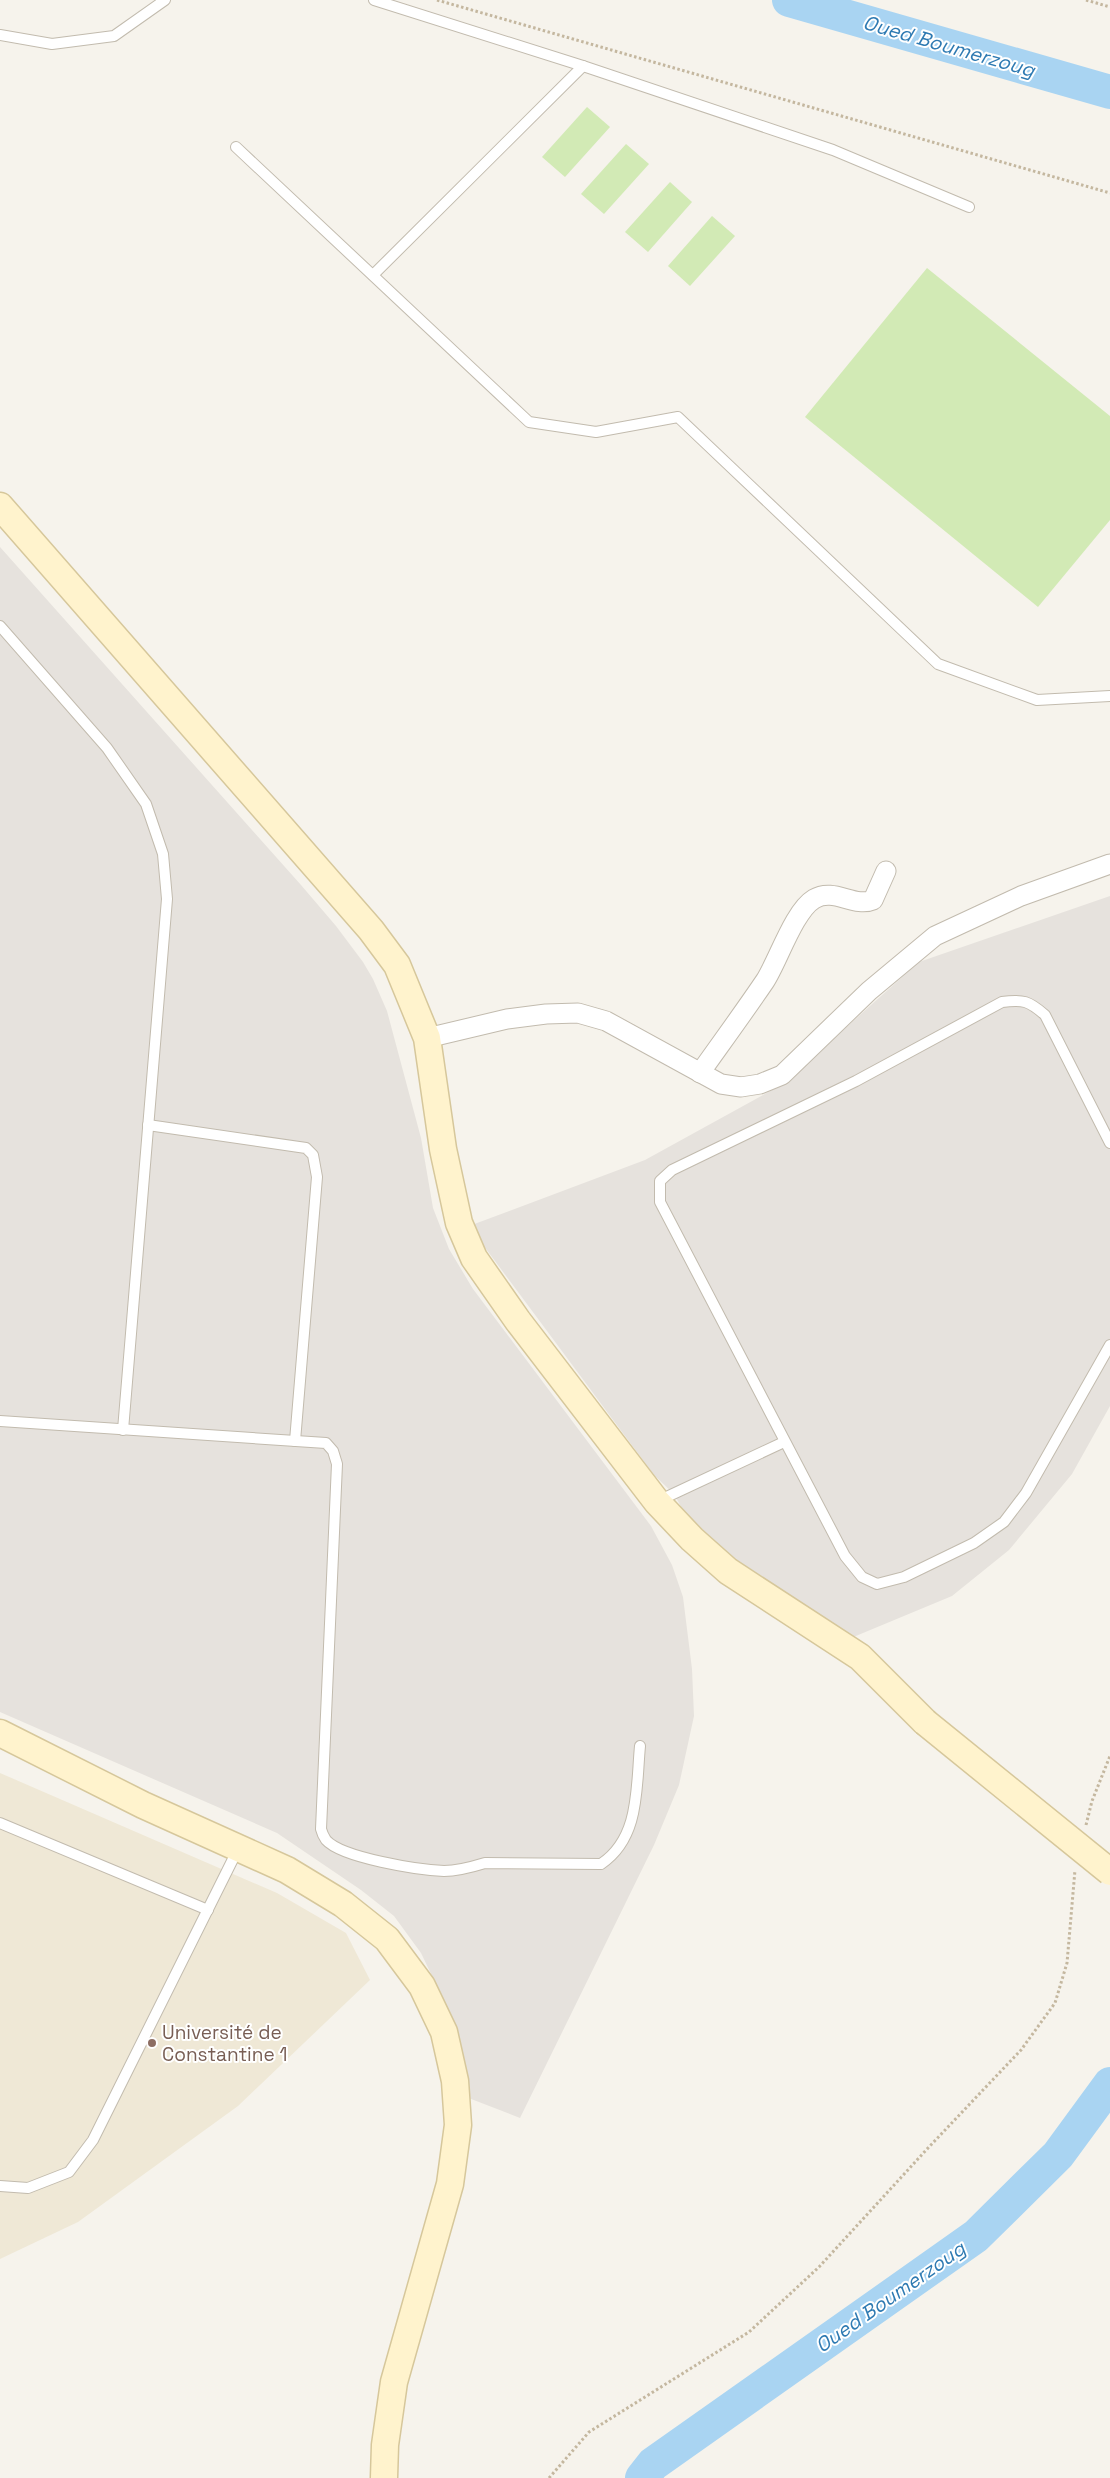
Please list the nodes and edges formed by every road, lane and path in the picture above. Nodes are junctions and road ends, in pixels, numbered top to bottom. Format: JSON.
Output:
{"nodes":[{"id":1,"x":165,"y":0,"type":"edge"},
{"id":2,"x":374,"y":0,"type":"edge"},
{"id":3,"x":437,"y":0,"type":"edge"},
{"id":4,"x":1086,"y":0,"type":"edge"},
{"id":5,"x":1110,"y":7,"type":"edge"},
{"id":6,"x":0,"y":35,"type":"edge"},
{"id":7,"x":583,"y":66,"type":"junction"},
{"id":8,"x":236,"y":147,"type":"dead end"},
{"id":9,"x":1110,"y":193,"type":"edge"},
{"id":10,"x":970,"y":207,"type":"dead end"},
{"id":11,"x":372,"y":275,"type":"junction"},
{"id":12,"x":0,"y":506,"type":"edge"},
{"id":13,"x":0,"y":626,"type":"edge"},
{"id":14,"x":1110,"y":696,"type":"edge"},
{"id":15,"x":1110,"y":864,"type":"edge"},
{"id":16,"x":886,"y":870,"type":"dead end"},
{"id":17,"x":427,"y":1038,"type":"junction"},
{"id":18,"x":700,"y":1072,"type":"junction"},
{"id":19,"x":148,"y":1125,"type":"junction"},
{"id":20,"x":1110,"y":1143,"type":"edge"},
{"id":21,"x":1110,"y":1345,"type":"edge"},
{"id":22,"x":0,"y":1421,"type":"edge"},
{"id":23,"x":123,"y":1430,"type":"junction"},
{"id":24,"x":295,"y":1440,"type":"junction"},
{"id":25,"x":784,"y":1442,"type":"junction"},
{"id":26,"x":657,"y":1502,"type":"junction"},
{"id":27,"x":0,"y":1733,"type":"edge"},
{"id":28,"x":640,"y":1746,"type":"dead end"},
{"id":29,"x":1110,"y":1756,"type":"edge"},
{"id":30,"x":0,"y":1823,"type":"edge"},
{"id":31,"x":1085,"y":1828,"type":"dead end"},
{"id":32,"x":239,"y":1848,"type":"junction"},
{"id":33,"x":1076,"y":1863,"type":"dead end"},
{"id":34,"x":1110,"y":1872,"type":"edge"},
{"id":35,"x":208,"y":1910,"type":"junction"},
{"id":36,"x":0,"y":2186,"type":"edge"},
{"id":37,"x":384,"y":2478,"type":"edge"},
{"id":38,"x":549,"y":2478,"type":"edge"}],
"edges":[{"from":1,"to":6,"type":"lane"},
{"from":2,"to":7,"type":"lane"},
{"from":3,"to":9,"type":"path"},
{"from":4,"to":5,"type":"path"},
{"from":7,"to":10,"type":"lane"},
{"from":7,"to":11,"type":"lane"},
{"from":8,"to":11,"type":"lane"},
{"from":11,"to":14,"type":"lane"},
{"from":12,"to":17,"type":"street"},
{"from":13,"to":19,"type":"lane"},
{"from":15,"to":18,"type":"street"},
{"from":16,"to":18,"type":"street"},
{"from":17,"to":18,"type":"street"},
{"from":17,"to":26,"type":"street"},
{"from":19,"to":23,"type":"lane"},
{"from":19,"to":24,"type":"lane"},
{"from":20,"to":25,"type":"lane"},
{"from":21,"to":25,"type":"lane"},
{"from":22,"to":23,"type":"lane"},
{"from":23,"to":24,"type":"lane"},
{"from":24,"to":28,"type":"lane"},
{"from":25,"to":26,"type":"lane"},
{"from":26,"to":34,"type":"street","bridge":true},
{"from":27,"to":32,"type":"street"},
{"from":29,"to":31,"type":"path"},
{"from":30,"to":35,"type":"lane"},
{"from":32,"to":35,"type":"lane"},
{"from":32,"to":37,"type":"street"},
{"from":33,"to":38,"type":"path"},
{"from":35,"to":36,"type":"lane"}]}
